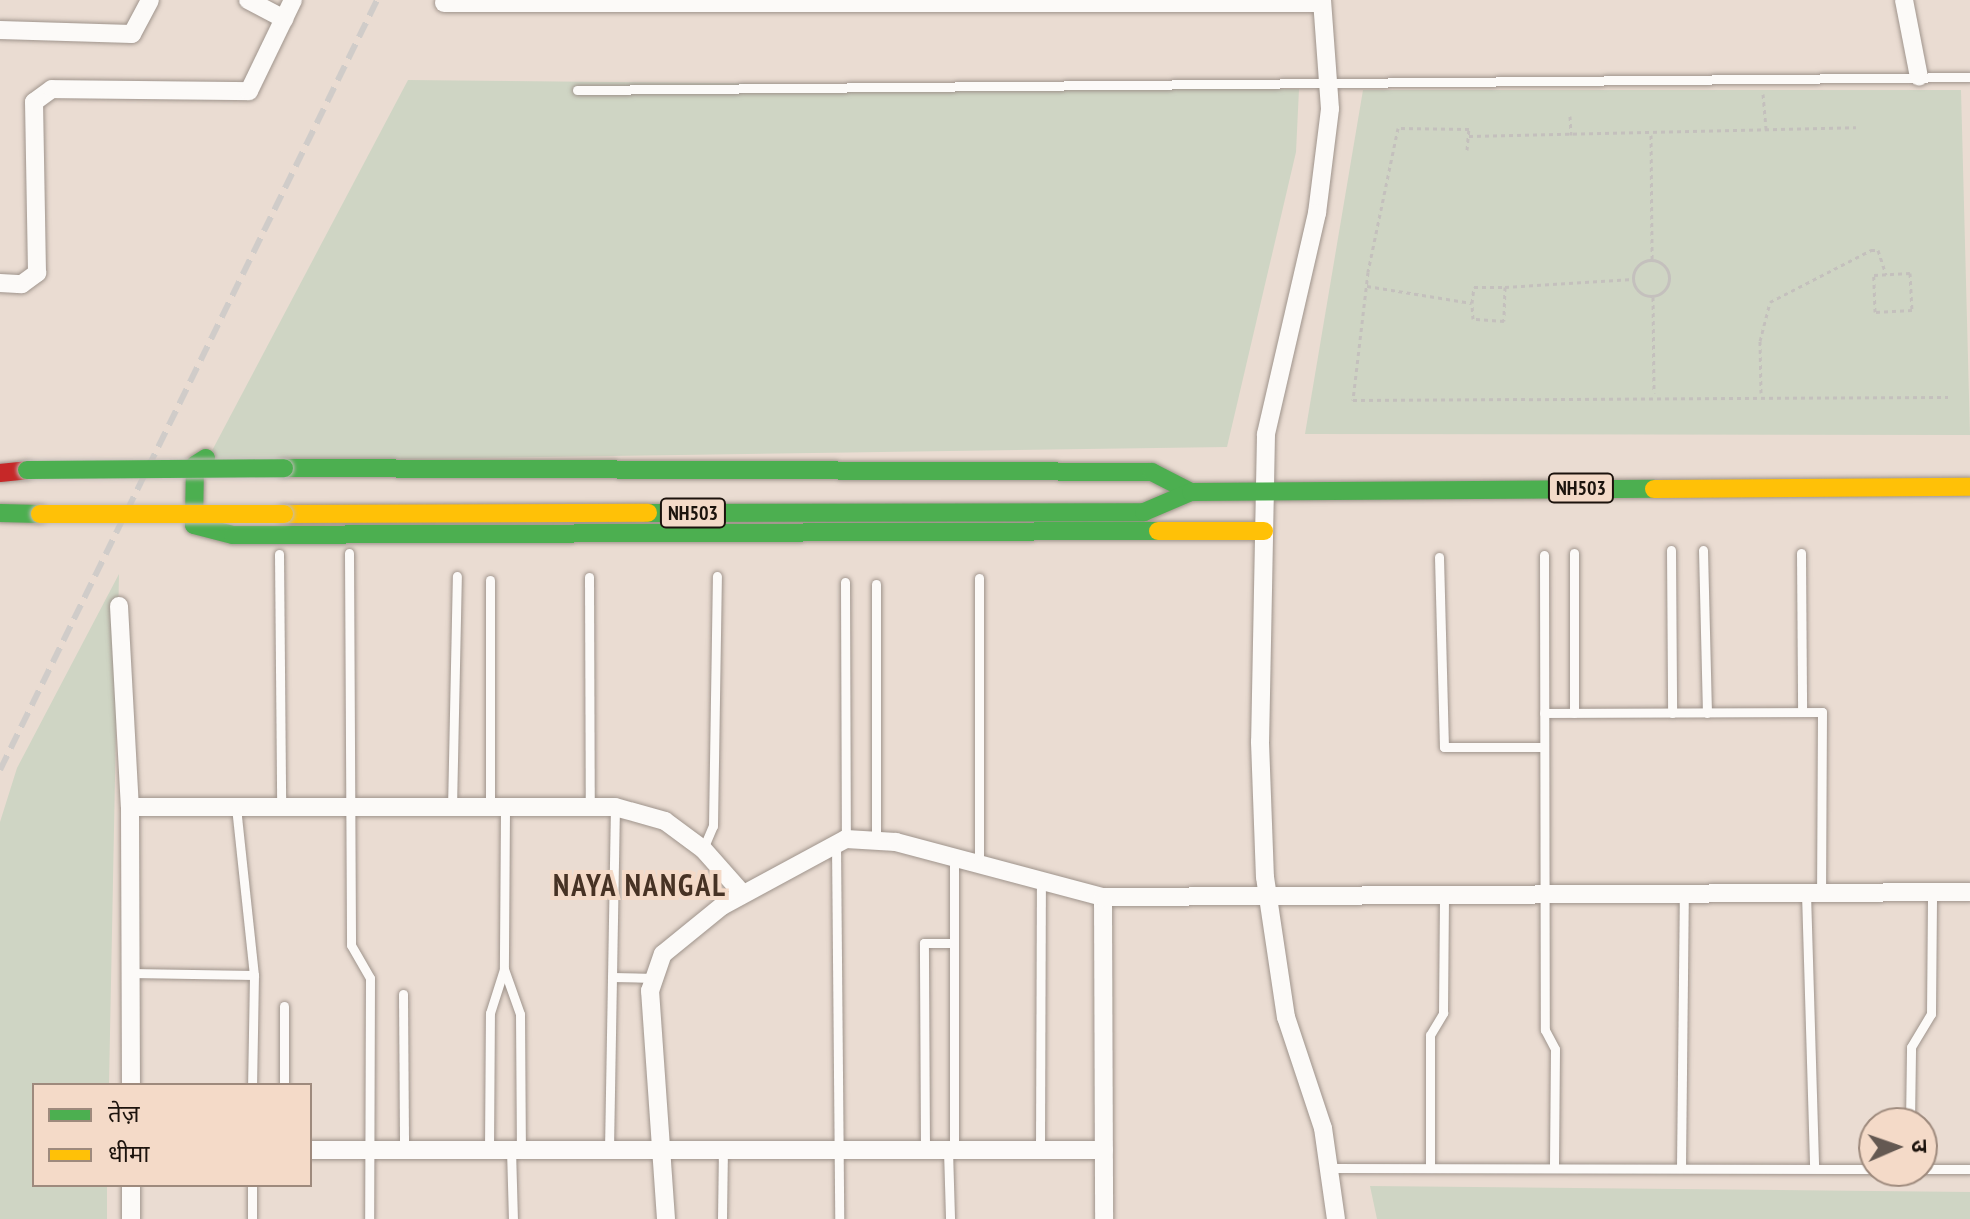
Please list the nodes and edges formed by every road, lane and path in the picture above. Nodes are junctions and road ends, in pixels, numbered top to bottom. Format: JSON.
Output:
{"nodes":[{"id":1,"x":150,"y":0,"type":"edge"},
{"id":2,"x":248,"y":0,"type":"edge"},
{"id":3,"x":293,"y":0,"type":"edge"},
{"id":4,"x":1904,"y":0,"type":"edge"},
{"id":5,"x":1322,"y":2,"type":"edge"},
{"id":6,"x":444,"y":3,"type":"dead end"},
{"id":7,"x":577,"y":3,"type":"edge"},
{"id":8,"x":284,"y":19,"type":"junction"},
{"id":9,"x":0,"y":30,"type":"edge"},
{"id":10,"x":1919,"y":77,"type":"junction"},
{"id":11,"x":1970,"y":77,"type":"edge"},
{"id":12,"x":1762,"y":78,"type":"junction"},
{"id":13,"x":1328,"y":81,"type":"junction"},
{"id":14,"x":577,"y":90,"type":"dead end"},
{"id":15,"x":1570,"y":116,"type":"dead end"},
{"id":16,"x":1856,"y":127,"type":"dead end"},
{"id":17,"x":1766,"y":130,"type":"junction"},
{"id":18,"x":1571,"y":135,"type":"junction"},
{"id":19,"x":1651,"y":135,"type":"junction"},
{"id":20,"x":1469,"y":136,"type":"junction"},
{"id":21,"x":1467,"y":150,"type":"dead end"},
{"id":22,"x":1652,"y":260,"type":"junction"},
{"id":23,"x":1886,"y":275,"type":"junction"},
{"id":24,"x":1633,"y":279,"type":"junction"},
{"id":25,"x":0,"y":283,"type":"edge"},
{"id":26,"x":1367,"y":286,"type":"junction"},
{"id":27,"x":1505,"y":287,"type":"junction"},
{"id":28,"x":1653,"y":297,"type":"junction"},
{"id":29,"x":1472,"y":303,"type":"junction"},
{"id":30,"x":1654,"y":393,"type":"junction"},
{"id":31,"x":1761,"y":394,"type":"junction"},
{"id":32,"x":1948,"y":397,"type":"dead end"},
{"id":33,"x":1138,"y":472,"type":"junction"},
{"id":34,"x":0,"y":473,"type":"edge"},
{"id":35,"x":1970,"y":487,"type":"edge"},
{"id":36,"x":1264,"y":490,"type":"junction"},
{"id":37,"x":1191,"y":492,"type":"junction"},
{"id":38,"x":1137,"y":512,"type":"junction"},
{"id":39,"x":0,"y":513,"type":"edge"},
{"id":40,"x":1264,"y":531,"type":"junction"},
{"id":41,"x":1106,"y":532,"type":"junction"},
{"id":42,"x":1671,"y":550,"type":"dead end"},
{"id":43,"x":1703,"y":550,"type":"dead end"},
{"id":44,"x":349,"y":553,"type":"dead end"},
{"id":45,"x":1574,"y":553,"type":"dead end"},
{"id":46,"x":1801,"y":553,"type":"dead end"},
{"id":47,"x":279,"y":554,"type":"dead end"},
{"id":48,"x":1544,"y":555,"type":"dead end"},
{"id":49,"x":1439,"y":557,"type":"dead end"},
{"id":50,"x":457,"y":576,"type":"dead end"},
{"id":51,"x":717,"y":576,"type":"dead end"},
{"id":52,"x":589,"y":577,"type":"dead end"},
{"id":53,"x":979,"y":578,"type":"dead end"},
{"id":54,"x":490,"y":580,"type":"dead end"},
{"id":55,"x":845,"y":582,"type":"dead end"},
{"id":56,"x":876,"y":584,"type":"dead end"},
{"id":57,"x":119,"y":606,"type":"dead end"},
{"id":58,"x":1802,"y":712,"type":"junction"},
{"id":59,"x":1544,"y":713,"type":"junction"},
{"id":60,"x":1574,"y":713,"type":"junction"},
{"id":61,"x":1672,"y":713,"type":"junction"},
{"id":62,"x":1707,"y":713,"type":"junction"},
{"id":63,"x":1544,"y":747,"type":"junction"},
{"id":64,"x":130,"y":807,"type":"junction"},
{"id":65,"x":236,"y":807,"type":"junction"},
{"id":66,"x":281,"y":807,"type":"junction"},
{"id":67,"x":350,"y":807,"type":"junction"},
{"id":68,"x":615,"y":807,"type":"junction"},
{"id":69,"x":590,"y":808,"type":"junction"},
{"id":70,"x":452,"y":809,"type":"junction"},
{"id":71,"x":498,"y":810,"type":"junction"},
{"id":72,"x":841,"y":841,"type":"junction"},
{"id":73,"x":876,"y":841,"type":"junction"},
{"id":74,"x":703,"y":849,"type":"junction"},
{"id":75,"x":954,"y":859,"type":"junction"},
{"id":76,"x":979,"y":866,"type":"junction"},
{"id":77,"x":1041,"y":883,"type":"junction"},
{"id":78,"x":1932,"y":892,"type":"junction"},
{"id":79,"x":1970,"y":892,"type":"edge"},
{"id":80,"x":1267,"y":893,"type":"junction"},
{"id":81,"x":1444,"y":893,"type":"junction"},
{"id":82,"x":1544,"y":893,"type":"junction"},
{"id":83,"x":1684,"y":893,"type":"junction"},
{"id":84,"x":1814,"y":893,"type":"junction"},
{"id":85,"x":743,"y":894,"type":"junction"},
{"id":86,"x":1103,"y":897,"type":"junction"},
{"id":87,"x":954,"y":943,"type":"junction"},
{"id":88,"x":504,"y":969,"type":"junction"},
{"id":89,"x":131,"y":973,"type":"junction"},
{"id":90,"x":254,"y":975,"type":"junction"},
{"id":91,"x":612,"y":977,"type":"junction"},
{"id":92,"x":655,"y":978,"type":"junction"},
{"id":93,"x":403,"y":994,"type":"dead end"},
{"id":94,"x":284,"y":1006,"type":"dead end"},
{"id":95,"x":131,"y":1083,"type":"edge"},
{"id":96,"x":252,"y":1083,"type":"edge"},
{"id":97,"x":284,"y":1083,"type":"edge"},
{"id":98,"x":1910,"y":1107,"type":"edge"},
{"id":99,"x":489,"y":1149,"type":"junction"},
{"id":100,"x":516,"y":1149,"type":"junction"},
{"id":101,"x":609,"y":1149,"type":"junction"},
{"id":102,"x":312,"y":1150,"type":"edge"},
{"id":103,"x":369,"y":1150,"type":"junction"},
{"id":104,"x":404,"y":1150,"type":"junction"},
{"id":105,"x":661,"y":1150,"type":"junction"},
{"id":106,"x":723,"y":1150,"type":"junction"},
{"id":107,"x":839,"y":1150,"type":"junction"},
{"id":108,"x":925,"y":1150,"type":"junction"},
{"id":109,"x":951,"y":1150,"type":"junction"},
{"id":110,"x":1040,"y":1150,"type":"junction"},
{"id":111,"x":1104,"y":1150,"type":"junction"},
{"id":112,"x":1329,"y":1168,"type":"junction"},
{"id":113,"x":1430,"y":1168,"type":"junction"},
{"id":114,"x":1554,"y":1168,"type":"junction"},
{"id":115,"x":1681,"y":1168,"type":"junction"},
{"id":116,"x":1814,"y":1168,"type":"junction"},
{"id":117,"x":1858,"y":1169,"type":"edge"},
{"id":118,"x":1938,"y":1169,"type":"edge"},
{"id":119,"x":1970,"y":1169,"type":"edge"},
{"id":120,"x":131,"y":1187,"type":"edge"},
{"id":121,"x":252,"y":1187,"type":"edge"},
{"id":122,"x":131,"y":1219,"type":"edge"},
{"id":123,"x":252,"y":1219,"type":"edge"},
{"id":124,"x":369,"y":1219,"type":"edge"},
{"id":125,"x":513,"y":1219,"type":"edge"},
{"id":126,"x":666,"y":1219,"type":"edge"},
{"id":127,"x":722,"y":1219,"type":"edge"},
{"id":128,"x":839,"y":1219,"type":"edge"},
{"id":129,"x":950,"y":1219,"type":"edge"},
{"id":130,"x":1104,"y":1219,"type":"edge"},
{"id":131,"x":1336,"y":1219,"type":"edge"}],
"edges":[{"from":1,"to":9,"type":"street"},
{"from":2,"to":8,"type":"street"},
{"from":3,"to":8,"type":"street"},
{"from":4,"to":10,"type":"street"},
{"from":5,"to":7,"type":"street"},
{"from":5,"to":13,"type":"street"},
{"from":6,"to":7,"type":"street"},
{"from":8,"to":25,"type":"street"},
{"from":10,"to":11,"type":"lane"},
{"from":10,"to":12,"type":"lane"},
{"from":12,"to":13,"type":"lane"},
{"from":12,"to":17,"type":"path"},
{"from":13,"to":14,"type":"lane"},
{"from":13,"to":36,"type":"street"},
{"from":15,"to":18,"type":"path"},
{"from":16,"to":17,"type":"path"},
{"from":17,"to":19,"type":"path"},
{"from":18,"to":19,"type":"path"},
{"from":18,"to":20,"type":"path"},
{"from":19,"to":22,"type":"path"},
{"from":20,"to":21,"type":"path"},
{"from":20,"to":26,"type":"path"},
{"from":22,"to":24,"type":"path"},
{"from":22,"to":28,"type":"path"},
{"from":23,"to":23,"type":"path"},
{"from":23,"to":31,"type":"path"},
{"from":24,"to":27,"type":"path"},
{"from":24,"to":28,"type":"path"},
{"from":26,"to":29,"type":"path"},
{"from":26,"to":30,"type":"path"},
{"from":27,"to":29,"type":"path"},
{"from":27,"to":29,"type":"path"},
{"from":28,"to":30,"type":"path"},
{"from":30,"to":31,"type":"path"},
{"from":31,"to":32,"type":"path"},
{"from":33,"to":34,"type":"main road","number":"NH503","bridge":true},
{"from":33,"to":37,"type":"main road","number":"NH503"},
{"from":33,"to":41,"type":"main road"},
{"from":35,"to":36,"type":"main road","number":"NH503"},
{"from":36,"to":37,"type":"main road","number":"NH503"},
{"from":36,"to":40,"type":"street"},
{"from":37,"to":38,"type":"main road","number":"NH503"},
{"from":38,"to":39,"type":"main road","number":"NH503","bridge":true},
{"from":38,"to":41,"type":"main road"},
{"from":40,"to":41,"type":"main road"},
{"from":40,"to":80,"type":"street"},
{"from":42,"to":61,"type":"lane"},
{"from":43,"to":62,"type":"lane"},
{"from":44,"to":67,"type":"lane"},
{"from":45,"to":60,"type":"lane"},
{"from":46,"to":58,"type":"lane"},
{"from":47,"to":66,"type":"lane"},
{"from":48,"to":59,"type":"lane"},
{"from":49,"to":63,"type":"lane"},
{"from":50,"to":70,"type":"lane"},
{"from":51,"to":74,"type":"lane"},
{"from":52,"to":69,"type":"lane"},
{"from":53,"to":76,"type":"lane"},
{"from":54,"to":71,"type":"lane"},
{"from":55,"to":72,"type":"lane"},
{"from":56,"to":73,"type":"lane"},
{"from":57,"to":64,"type":"street"},
{"from":58,"to":62,"type":"lane"},
{"from":58,"to":84,"type":"lane"},
{"from":59,"to":60,"type":"lane"},
{"from":59,"to":63,"type":"lane"},
{"from":60,"to":61,"type":"lane"},
{"from":61,"to":62,"type":"lane"},
{"from":63,"to":82,"type":"lane"},
{"from":64,"to":65,"type":"street"},
{"from":64,"to":89,"type":"street"},
{"from":65,"to":66,"type":"street"},
{"from":65,"to":90,"type":"lane"},
{"from":66,"to":67,"type":"street"},
{"from":67,"to":70,"type":"street"},
{"from":67,"to":103,"type":"lane"},
{"from":68,"to":69,"type":"street"},
{"from":68,"to":74,"type":"street"},
{"from":68,"to":91,"type":"lane"},
{"from":69,"to":71,"type":"street"},
{"from":70,"to":71,"type":"street"},
{"from":71,"to":88,"type":"lane"},
{"from":72,"to":73,"type":"street"},
{"from":72,"to":85,"type":"street"},
{"from":72,"to":107,"type":"lane"},
{"from":73,"to":75,"type":"street"},
{"from":74,"to":85,"type":"street"},
{"from":75,"to":76,"type":"street"},
{"from":75,"to":87,"type":"lane"},
{"from":76,"to":77,"type":"street"},
{"from":77,"to":86,"type":"street"},
{"from":77,"to":110,"type":"lane"},
{"from":78,"to":79,"type":"street"},
{"from":78,"to":84,"type":"street"},
{"from":78,"to":98,"type":"lane"},
{"from":80,"to":81,"type":"street"},
{"from":80,"to":86,"type":"street"},
{"from":80,"to":112,"type":"street"},
{"from":81,"to":82,"type":"street"},
{"from":81,"to":113,"type":"lane"},
{"from":82,"to":83,"type":"street"},
{"from":82,"to":114,"type":"lane"},
{"from":83,"to":84,"type":"street"},
{"from":83,"to":115,"type":"lane"},
{"from":84,"to":116,"type":"lane"},
{"from":85,"to":92,"type":"street"},
{"from":86,"to":111,"type":"street"},
{"from":87,"to":108,"type":"lane"},
{"from":87,"to":109,"type":"lane"},
{"from":88,"to":99,"type":"lane"},
{"from":88,"to":100,"type":"lane"},
{"from":89,"to":90,"type":"lane"},
{"from":89,"to":95,"type":"street"},
{"from":90,"to":96,"type":"lane"},
{"from":91,"to":92,"type":"lane"},
{"from":91,"to":101,"type":"lane"},
{"from":92,"to":105,"type":"street"},
{"from":93,"to":104,"type":"lane"},
{"from":94,"to":97,"type":"lane"},
{"from":99,"to":100,"type":"street"},
{"from":99,"to":104,"type":"street"},
{"from":100,"to":101,"type":"street"},
{"from":100,"to":125,"type":"lane"},
{"from":101,"to":105,"type":"street"},
{"from":102,"to":103,"type":"street"},
{"from":103,"to":104,"type":"street"},
{"from":103,"to":124,"type":"lane"},
{"from":105,"to":106,"type":"street"},
{"from":105,"to":126,"type":"street"},
{"from":106,"to":107,"type":"street"},
{"from":106,"to":127,"type":"lane"},
{"from":107,"to":108,"type":"street"},
{"from":107,"to":128,"type":"lane"},
{"from":108,"to":109,"type":"street"},
{"from":109,"to":110,"type":"street"},
{"from":109,"to":129,"type":"lane"},
{"from":110,"to":111,"type":"street"},
{"from":111,"to":130,"type":"street"},
{"from":112,"to":113,"type":"lane"},
{"from":112,"to":131,"type":"street"},
{"from":113,"to":114,"type":"lane"},
{"from":114,"to":115,"type":"lane"},
{"from":115,"to":116,"type":"lane"},
{"from":116,"to":117,"type":"lane"},
{"from":118,"to":119,"type":"lane"},
{"from":120,"to":122,"type":"street"},
{"from":121,"to":123,"type":"lane"}]}
